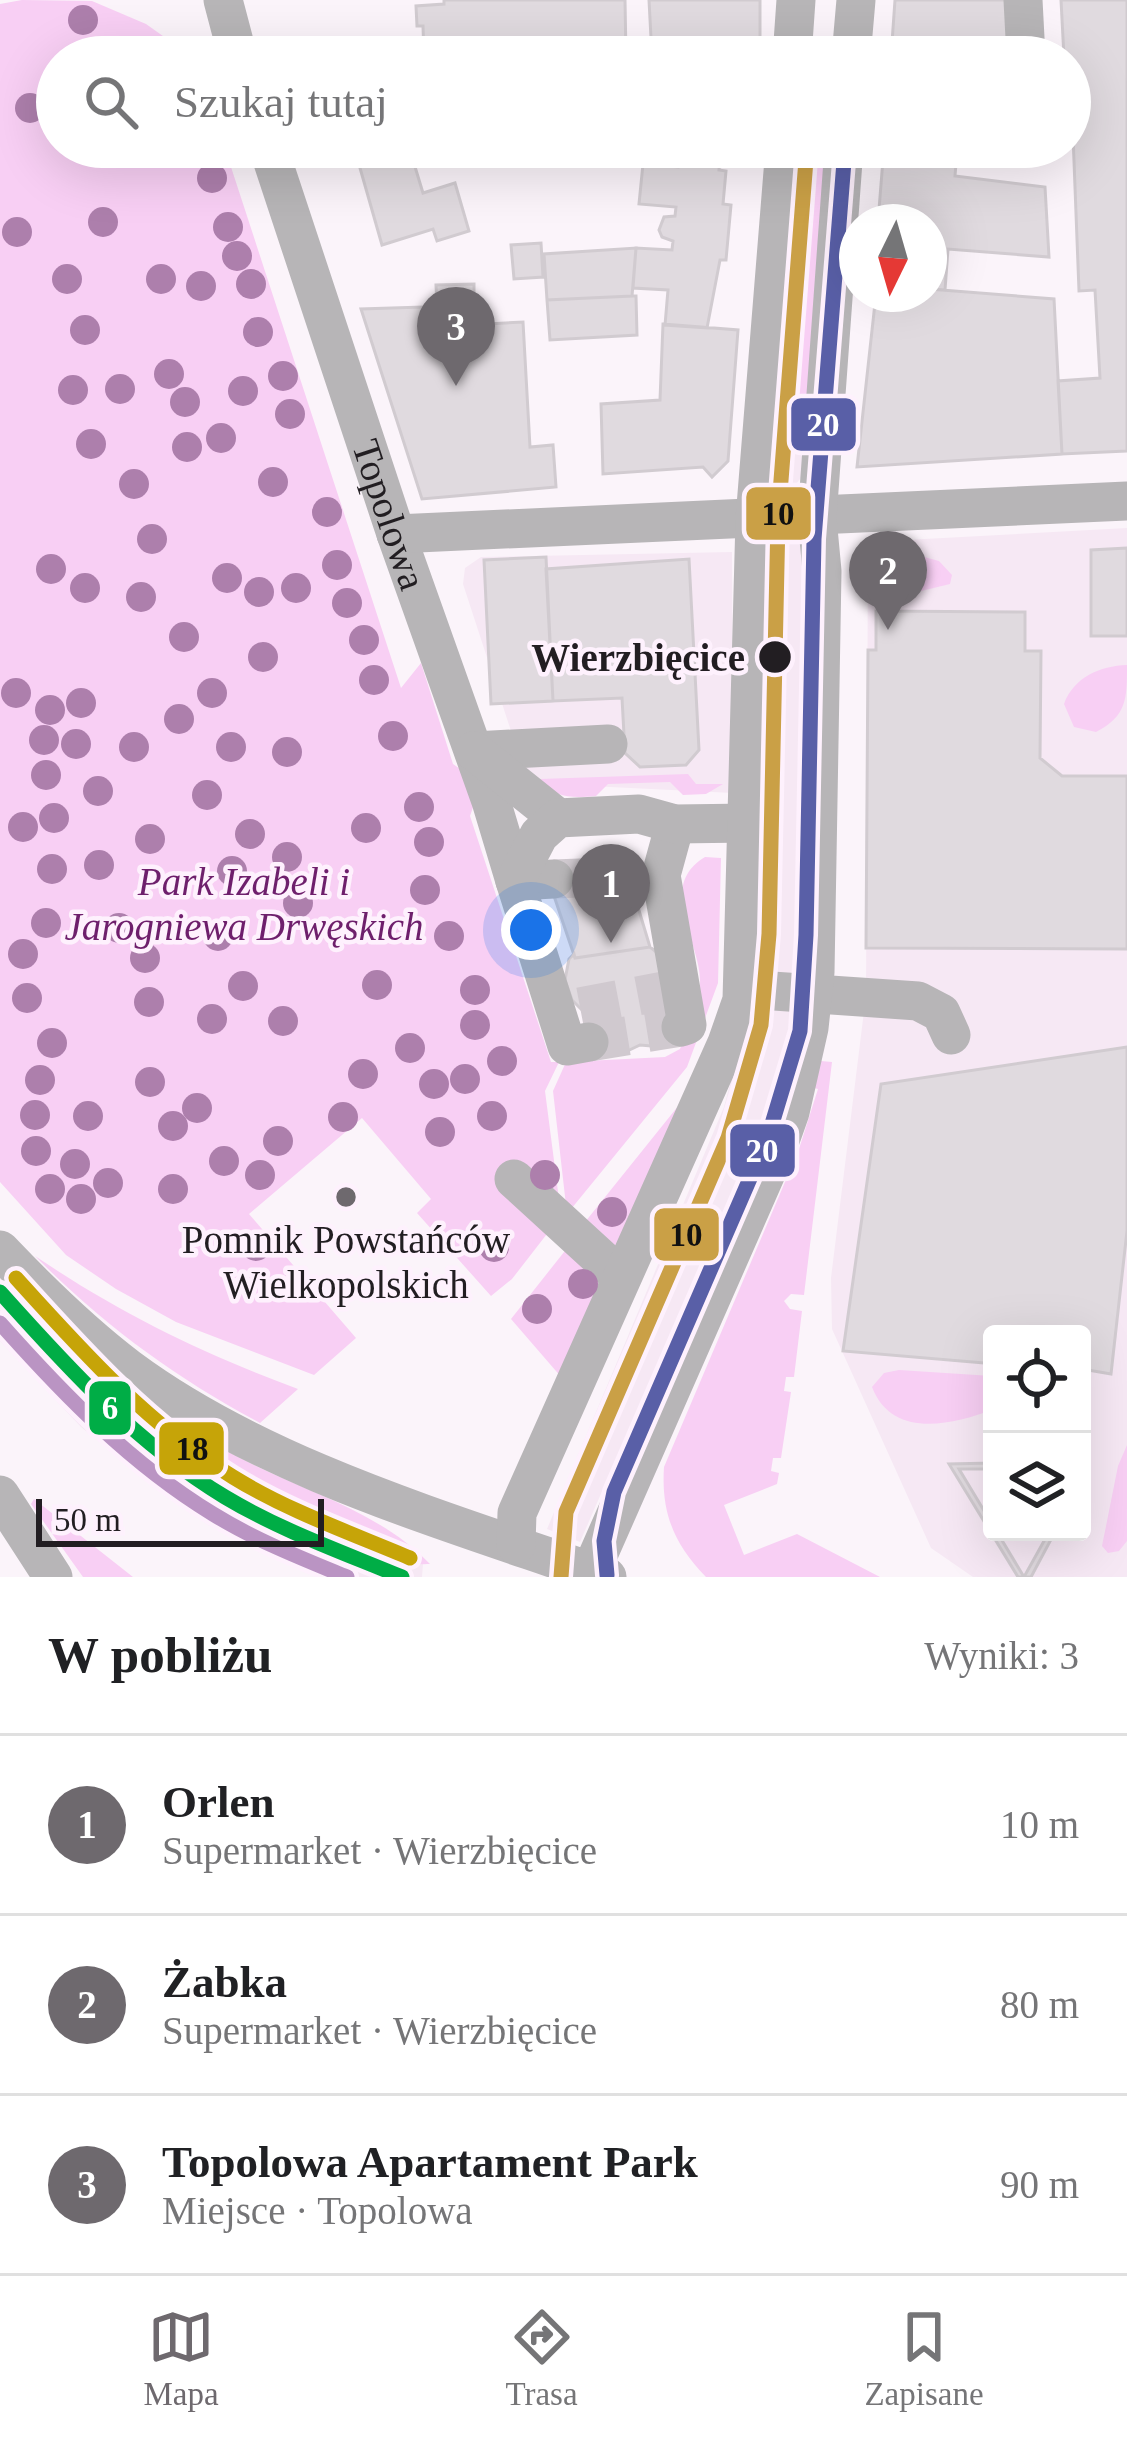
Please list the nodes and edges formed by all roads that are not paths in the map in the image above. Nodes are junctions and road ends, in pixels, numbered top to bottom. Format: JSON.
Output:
{"nodes":[{"id":1,"x":223,"y":0,"type":"edge"},
{"id":2,"x":796,"y":0,"type":"edge"},
{"id":3,"x":856,"y":0,"type":"edge"},
{"id":4,"x":1023,"y":0,"type":"edge"},
{"id":5,"x":232,"y":36,"type":"edge"},
{"id":6,"x":793,"y":36,"type":"edge"},
{"id":7,"x":853,"y":36,"type":"edge"},
{"id":8,"x":1025,"y":36,"type":"edge"},
{"id":9,"x":275,"y":168,"type":"edge"},
{"id":10,"x":783,"y":168,"type":"edge"},
{"id":11,"x":842,"y":168,"type":"edge"},
{"id":12,"x":1127,"y":501,"type":"edge"},
{"id":13,"x":817,"y":518,"type":"junction"},
{"id":14,"x":755,"y":519,"type":"junction"},
{"id":15,"x":396,"y":534,"type":"junction"},
{"id":16,"x":608,"y":744,"type":"dead end"},
{"id":17,"x":474,"y":751,"type":"junction"},
{"id":18,"x":558,"y":818,"type":"junction"},
{"id":19,"x":750,"y":823,"type":"junction"},
{"id":20,"x":675,"y":824,"type":"junction"},
{"id":21,"x":534,"y":880,"type":"junction"},
{"id":22,"x":744,"y":989,"type":"junction"},
{"id":23,"x":813,"y":995,"type":"junction"},
{"id":24,"x":676,"y":1002,"type":"dead end"},
{"id":25,"x":575,"y":1020,"type":"dead end"},
{"id":26,"x":951,"y":1035,"type":"dead end"},
{"id":27,"x":514,"y":1179,"type":"dead end"},
{"id":28,"x":0,"y":1250,"type":"edge"},
{"id":29,"x":621,"y":1277,"type":"junction"},
{"id":30,"x":0,"y":1495,"type":"edge"},
{"id":31,"x":516,"y":1545,"type":"junction"},
{"id":32,"x":599,"y":1574,"type":"edge"},
{"id":33,"x":53,"y":1577,"type":"edge"}],
"edges":[{"from":1,"to":5,"type":"street"},
{"from":2,"to":6,"type":"street"},
{"from":3,"to":7,"type":"street"},
{"from":4,"to":8,"type":"street"},
{"from":9,"to":15,"type":"street","name":"Topolowa"},
{"from":10,"to":14,"type":"street"},
{"from":11,"to":13,"type":"street"},
{"from":12,"to":13,"type":"street"},
{"from":13,"to":14,"type":"street"},
{"from":13,"to":23,"type":"street"},
{"from":14,"to":15,"type":"street"},
{"from":14,"to":19,"type":"street"},
{"from":15,"to":17,"type":"street","name":"Topolowa"},
{"from":16,"to":17,"type":"street"},
{"from":17,"to":18,"type":"street"},
{"from":17,"to":21,"type":"street","name":"Topolowa"},
{"from":18,"to":20,"type":"street"},
{"from":18,"to":21,"type":"street"},
{"from":19,"to":20,"type":"street"},
{"from":19,"to":22,"type":"street"},
{"from":20,"to":24,"type":"street"},
{"from":21,"to":25,"type":"street","name":"Topolowa"},
{"from":22,"to":23,"type":"street"},
{"from":22,"to":29,"type":"street"},
{"from":23,"to":26,"type":"street"},
{"from":23,"to":32,"type":"street"},
{"from":27,"to":29,"type":"street"},
{"from":28,"to":31,"type":"street"},
{"from":29,"to":31,"type":"street"},
{"from":30,"to":33,"type":"street"},
{"from":31,"to":32,"type":"street"}]}
